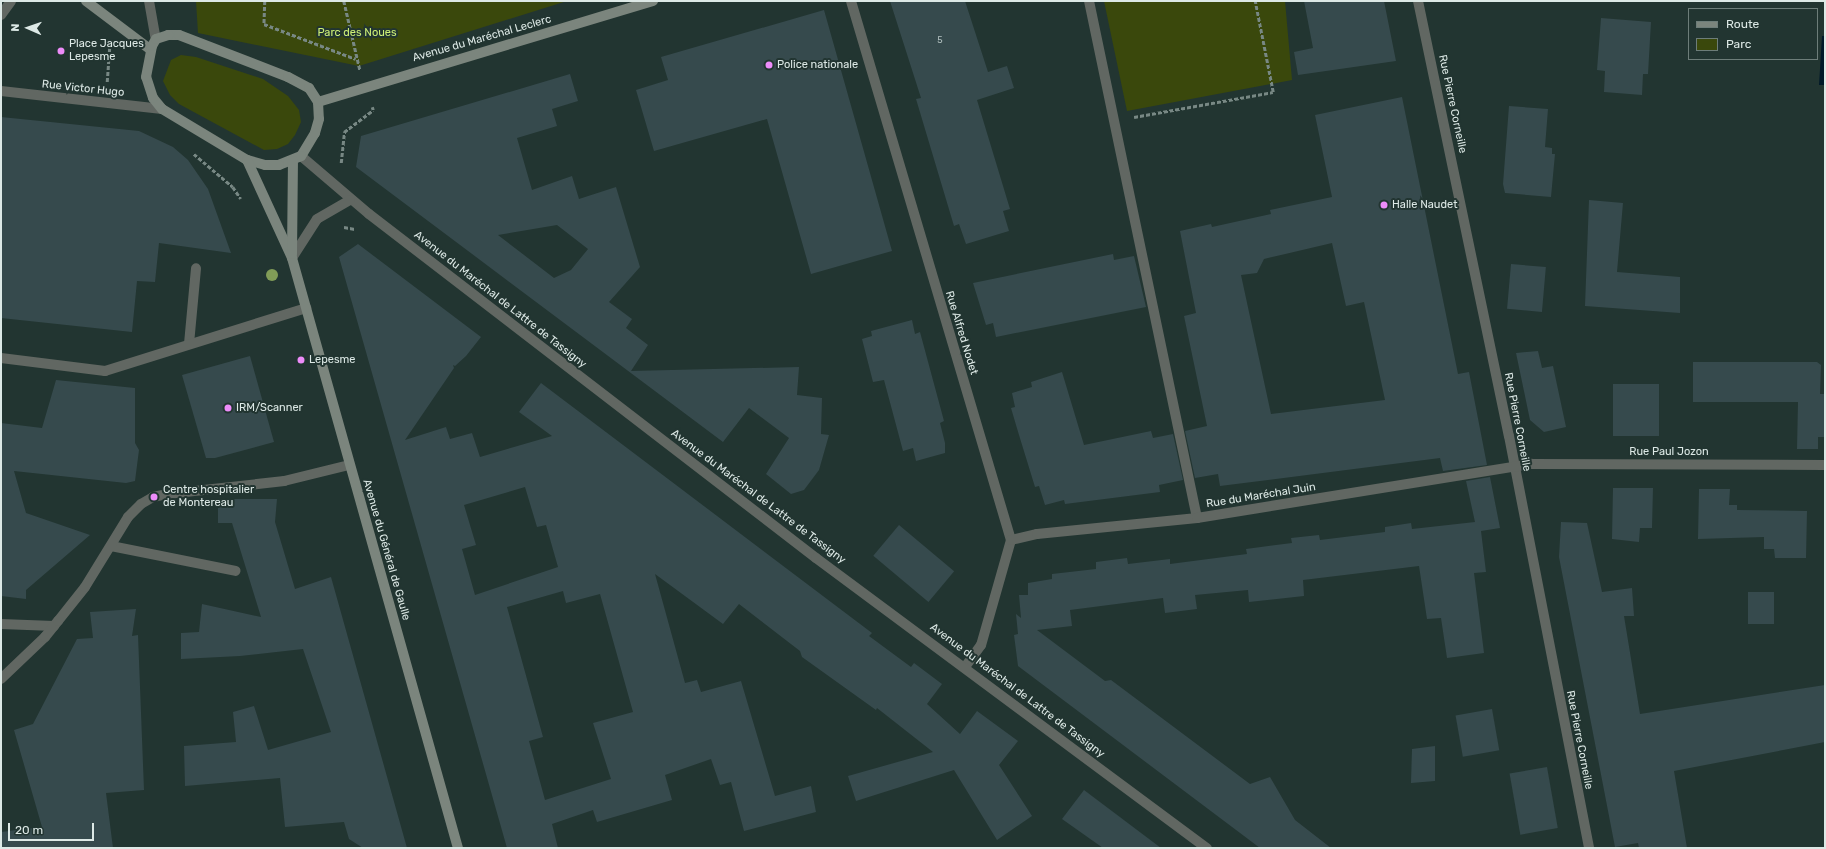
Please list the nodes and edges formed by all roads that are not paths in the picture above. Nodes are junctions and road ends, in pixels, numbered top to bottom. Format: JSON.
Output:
{"nodes":[{"id":1,"x":11,"y":1,"type":"edge"},
{"id":2,"x":86,"y":1,"type":"edge"},
{"id":3,"x":150,"y":1,"type":"edge"},
{"id":4,"x":653,"y":1,"type":"edge"},
{"id":5,"x":851,"y":1,"type":"edge"},
{"id":6,"x":1089,"y":1,"type":"edge"},
{"id":7,"x":1418,"y":1,"type":"edge"},
{"id":8,"x":1,"y":15,"type":"edge"},
{"id":9,"x":156,"y":39,"type":"junction"},
{"id":10,"x":151,"y":50,"type":"junction"},
{"id":11,"x":1,"y":92,"type":"edge"},
{"id":12,"x":318,"y":102,"type":"junction"},
{"id":13,"x":162,"y":109,"type":"junction"},
{"id":14,"x":297,"y":158,"type":"junction"},
{"id":15,"x":247,"y":160,"type":"junction"},
{"id":16,"x":350,"y":200,"type":"junction"},
{"id":17,"x":292,"y":258,"type":"junction"},
{"id":18,"x":196,"y":268,"type":"dead end"},
{"id":19,"x":306,"y":308,"type":"junction"},
{"id":20,"x":189,"y":344,"type":"junction"},
{"id":21,"x":1,"y":358,"type":"edge"},
{"id":22,"x":349,"y":465,"type":"junction"},
{"id":23,"x":1825,"y":465,"type":"edge"},
{"id":24,"x":1513,"y":468,"type":"junction"},
{"id":25,"x":1197,"y":518,"type":"junction"},
{"id":26,"x":1011,"y":540,"type":"junction"},
{"id":27,"x":111,"y":546,"type":"junction"},
{"id":28,"x":236,"y":571,"type":"dead end"},
{"id":29,"x":1,"y":624,"type":"edge"},
{"id":30,"x":54,"y":626,"type":"junction"},
{"id":31,"x":965,"y":667,"type":"junction"},
{"id":32,"x":1,"y":679,"type":"edge"},
{"id":33,"x":458,"y":848,"type":"edge"},
{"id":34,"x":1207,"y":848,"type":"edge"},
{"id":35,"x":1589,"y":848,"type":"edge"}],
"edges":[{"from":1,"to":8,"type":"street"},
{"from":2,"to":10,"type":"main road"},
{"from":3,"to":9,"type":"street"},
{"from":4,"to":12,"type":"main road","name":"Avenue du Maréchal Leclerc"},
{"from":5,"to":26,"type":"street","name":"Rue Alfred Nodet"},
{"from":6,"to":25,"type":"street"},
{"from":7,"to":24,"type":"street","name":"Rue Pierre Corneille"},
{"from":9,"to":10,"type":"main road"},
{"from":9,"to":12,"type":"main road"},
{"from":10,"to":13,"type":"main road"},
{"from":11,"to":13,"type":"street","name":"Rue Victor Hugo"},
{"from":12,"to":14,"type":"main road"},
{"from":13,"to":15,"type":"main road"},
{"from":14,"to":15,"type":"main road"},
{"from":14,"to":16,"type":"street","name":"Avenue du Maréchal de Lattre de Tassigny"},
{"from":14,"to":17,"type":"main road","name":"Avenue du Général de Gaulle"},
{"from":15,"to":17,"type":"main road","name":"Avenue du Général de Gaulle"},
{"from":16,"to":17,"type":"street"},
{"from":16,"to":31,"type":"street","name":"Avenue du Maréchal de Lattre de Tassigny"},
{"from":17,"to":19,"type":"main road","name":"Avenue du Général de Gaulle"},
{"from":18,"to":20,"type":"street"},
{"from":19,"to":20,"type":"street"},
{"from":19,"to":22,"type":"main road","name":"Avenue du Général de Gaulle"},
{"from":20,"to":21,"type":"street"},
{"from":22,"to":27,"type":"street"},
{"from":22,"to":33,"type":"main road","name":"Avenue du Général de Gaulle"},
{"from":23,"to":24,"type":"street","name":"Rue Paul Jozon"},
{"from":24,"to":25,"type":"street","name":"Rue du Maréchal Juin"},
{"from":24,"to":35,"type":"street","name":"Rue Pierre Corneille"},
{"from":25,"to":26,"type":"street","name":"Rue du Maréchal Juin"},
{"from":26,"to":31,"type":"street"},
{"from":27,"to":28,"type":"street"},
{"from":27,"to":30,"type":"street"},
{"from":29,"to":30,"type":"street"},
{"from":30,"to":32,"type":"street"},
{"from":31,"to":34,"type":"street","name":"Avenue du Maréchal de Lattre de Tassigny"}]}
